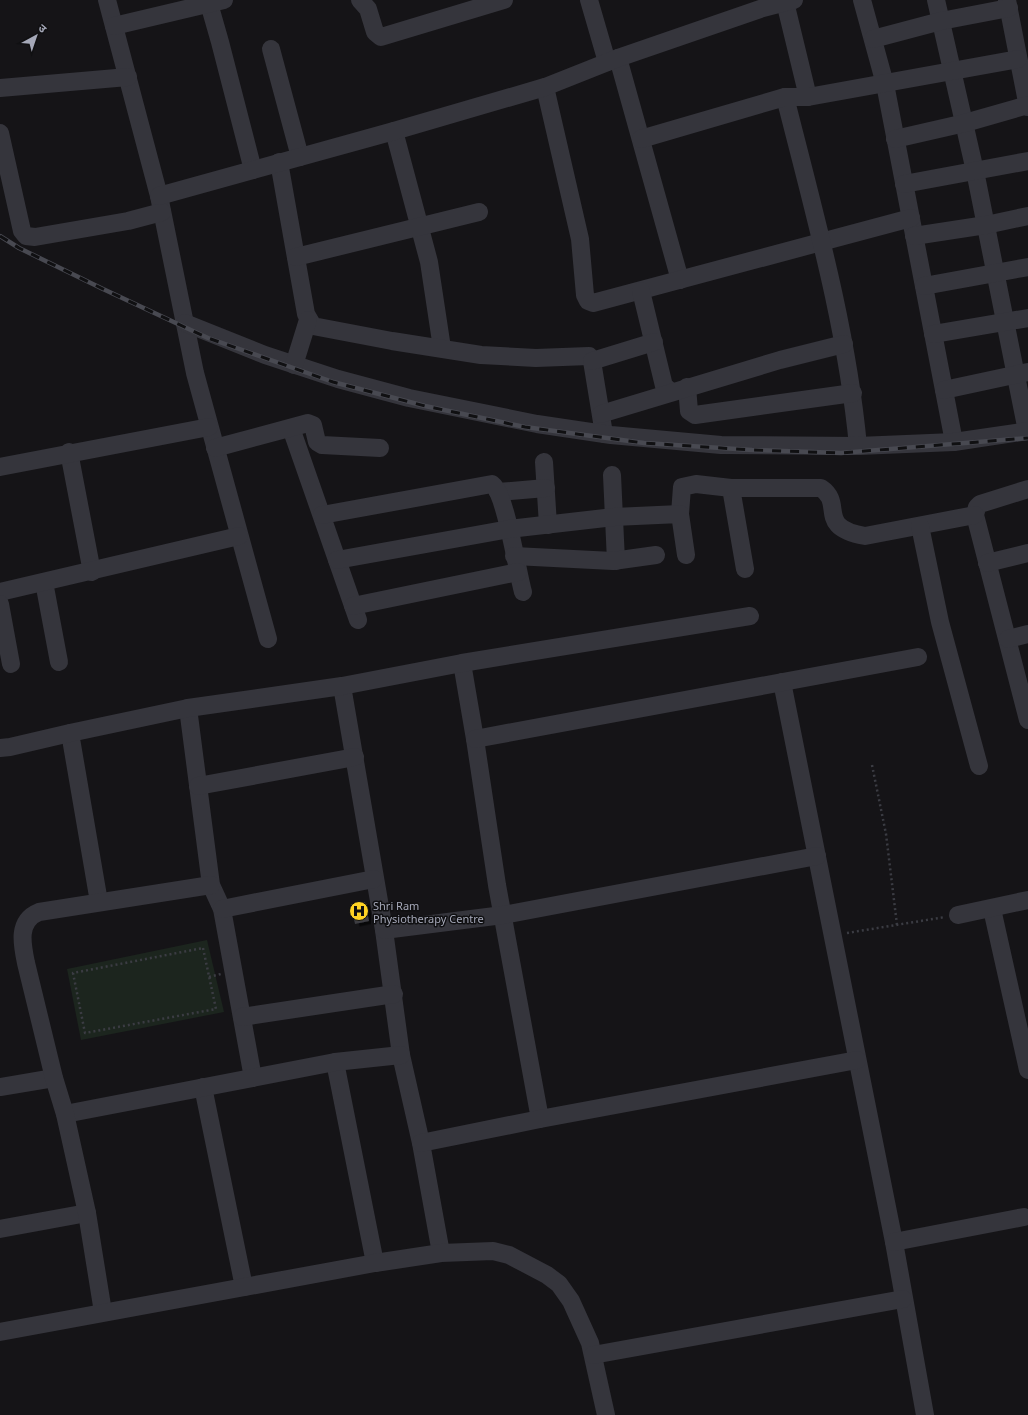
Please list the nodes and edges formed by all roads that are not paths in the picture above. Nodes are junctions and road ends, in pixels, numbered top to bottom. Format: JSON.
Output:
{"nodes":[{"id":1,"x":107,"y":0,"type":"edge"},
{"id":2,"x":360,"y":0,"type":"edge"},
{"id":3,"x":504,"y":0,"type":"edge"},
{"id":4,"x":589,"y":0,"type":"edge"},
{"id":5,"x":862,"y":0,"type":"edge"},
{"id":6,"x":936,"y":0,"type":"edge"},
{"id":7,"x":213,"y":1,"type":"edge"},
{"id":8,"x":790,"y":1,"type":"edge"},
{"id":9,"x":762,"y":4,"type":"edge"},
{"id":10,"x":1008,"y":4,"type":"edge"},
{"id":11,"x":941,"y":21,"type":"junction"},
{"id":12,"x":114,"y":26,"type":"junction"},
{"id":13,"x":873,"y":39,"type":"junction"},
{"id":14,"x":270,"y":49,"type":"dead end"},
{"id":15,"x":612,"y":60,"type":"junction"},
{"id":16,"x":1018,"y":60,"type":"junction"},
{"id":17,"x":951,"y":70,"type":"junction"},
{"id":18,"x":128,"y":77,"type":"junction"},
{"id":19,"x":885,"y":84,"type":"junction"},
{"id":20,"x":545,"y":86,"type":"junction"},
{"id":21,"x":0,"y":88,"type":"edge"},
{"id":22,"x":785,"y":97,"type":"junction"},
{"id":23,"x":808,"y":97,"type":"junction"},
{"id":24,"x":1028,"y":106,"type":"edge"},
{"id":25,"x":965,"y":123,"type":"junction"},
{"id":26,"x":394,"y":131,"type":"junction"},
{"id":27,"x":0,"y":133,"type":"edge"},
{"id":28,"x":641,"y":139,"type":"junction"},
{"id":29,"x":895,"y":139,"type":"junction"},
{"id":30,"x":300,"y":157,"type":"junction"},
{"id":31,"x":1028,"y":161,"type":"edge"},
{"id":32,"x":279,"y":162,"type":"junction"},
{"id":33,"x":253,"y":170,"type":"junction"},
{"id":34,"x":976,"y":171,"type":"junction"},
{"id":35,"x":904,"y":184,"type":"junction"},
{"id":36,"x":160,"y":204,"type":"junction"},
{"id":37,"x":479,"y":212,"type":"dead end"},
{"id":38,"x":1028,"y":216,"type":"edge"},
{"id":39,"x":911,"y":218,"type":"junction"},
{"id":40,"x":986,"y":225,"type":"junction"},
{"id":41,"x":420,"y":226,"type":"junction"},
{"id":42,"x":914,"y":236,"type":"junction"},
{"id":43,"x":822,"y":241,"type":"junction"},
{"id":44,"x":296,"y":257,"type":"junction"},
{"id":45,"x":1028,"y":267,"type":"edge"},
{"id":46,"x":996,"y":272,"type":"junction"},
{"id":47,"x":680,"y":280,"type":"junction"},
{"id":48,"x":924,"y":286,"type":"junction"},
{"id":49,"x":642,"y":291,"type":"junction"},
{"id":50,"x":1028,"y":318,"type":"edge"},
{"id":51,"x":308,"y":320,"type":"junction"},
{"id":52,"x":1006,"y":322,"type":"junction"},
{"id":53,"x":185,"y":323,"type":"junction"},
{"id":54,"x":933,"y":334,"type":"junction"},
{"id":55,"x":654,"y":342,"type":"junction"},
{"id":56,"x":844,"y":344,"type":"junction"},
{"id":57,"x":442,"y":348,"type":"junction"},
{"id":58,"x":592,"y":361,"type":"junction"},
{"id":59,"x":294,"y":365,"type":"junction"},
{"id":60,"x":1022,"y":373,"type":"edge"},
{"id":61,"x":688,"y":387,"type":"junction"},
{"id":62,"x":944,"y":390,"type":"junction"},
{"id":63,"x":670,"y":391,"type":"junction"},
{"id":64,"x":853,"y":393,"type":"junction"},
{"id":65,"x":601,"y":414,"type":"junction"},
{"id":66,"x":209,"y":427,"type":"junction"},
{"id":67,"x":291,"y":428,"type":"junction"},
{"id":68,"x":1027,"y":431,"type":"edge"},
{"id":69,"x":604,"y":434,"type":"junction"},
{"id":70,"x":954,"y":442,"type":"junction"},
{"id":71,"x":858,"y":446,"type":"junction"},
{"id":72,"x":215,"y":448,"type":"junction"},
{"id":73,"x":380,"y":448,"type":"dead end"},
{"id":74,"x":68,"y":452,"type":"junction"},
{"id":75,"x":544,"y":462,"type":"dead end"},
{"id":76,"x":0,"y":467,"type":"edge"},
{"id":77,"x":612,"y":475,"type":"dead end"},
{"id":78,"x":546,"y":488,"type":"junction"},
{"id":79,"x":731,"y":488,"type":"junction"},
{"id":80,"x":498,"y":492,"type":"junction"},
{"id":81,"x":1027,"y":493,"type":"edge"},
{"id":82,"x":680,"y":514,"type":"junction"},
{"id":83,"x":322,"y":515,"type":"junction"},
{"id":84,"x":975,"y":515,"type":"junction"},
{"id":85,"x":614,"y":517,"type":"junction"},
{"id":86,"x":548,"y":525,"type":"junction"},
{"id":87,"x":920,"y":526,"type":"junction"},
{"id":88,"x":509,"y":529,"type":"junction"},
{"id":89,"x":239,"y":536,"type":"junction"},
{"id":90,"x":1028,"y":553,"type":"edge"},
{"id":91,"x":656,"y":555,"type":"dead end"},
{"id":92,"x":686,"y":555,"type":"dead end"},
{"id":93,"x":337,"y":560,"type":"junction"},
{"id":94,"x":616,"y":561,"type":"junction"},
{"id":95,"x":987,"y":563,"type":"junction"},
{"id":96,"x":516,"y":564,"type":"junction"},
{"id":97,"x":745,"y":569,"type":"dead end"},
{"id":98,"x":92,"y":572,"type":"junction"},
{"id":99,"x":44,"y":582,"type":"junction"},
{"id":100,"x":0,"y":592,"type":"edge"},
{"id":101,"x":523,"y":592,"type":"dead end"},
{"id":102,"x":0,"y":604,"type":"edge"},
{"id":103,"x":750,"y":616,"type":"dead end"},
{"id":104,"x":1028,"y":634,"type":"edge"},
{"id":105,"x":1008,"y":639,"type":"junction"},
{"id":106,"x":268,"y":640,"type":"dead end"},
{"id":107,"x":918,"y":657,"type":"dead end"},
{"id":108,"x":60,"y":662,"type":"dead end"},
{"id":109,"x":462,"y":663,"type":"junction"},
{"id":110,"x":11,"y":664,"type":"dead end"},
{"id":111,"x":782,"y":682,"type":"junction"},
{"id":112,"x":342,"y":686,"type":"junction"},
{"id":113,"x":188,"y":708,"type":"junction"},
{"id":114,"x":1028,"y":720,"type":"edge"},
{"id":115,"x":70,"y":733,"type":"junction"},
{"id":116,"x":475,"y":739,"type":"junction"},
{"id":117,"x":0,"y":748,"type":"edge"},
{"id":118,"x":355,"y":757,"type":"junction"},
{"id":119,"x":979,"y":766,"type":"dead end"},
{"id":120,"x":198,"y":786,"type":"junction"},
{"id":121,"x":817,"y":856,"type":"junction"},
{"id":122,"x":374,"y":879,"type":"junction"},
{"id":123,"x":211,"y":885,"type":"junction"},
{"id":124,"x":1028,"y":900,"type":"edge"},
{"id":125,"x":99,"y":902,"type":"junction"},
{"id":126,"x":222,"y":909,"type":"junction"},
{"id":127,"x":992,"y":909,"type":"junction"},
{"id":128,"x":502,"y":915,"type":"junction"},
{"id":129,"x":958,"y":915,"type":"road end"},
{"id":130,"x":384,"y":930,"type":"junction"},
{"id":131,"x":394,"y":994,"type":"junction"},
{"id":132,"x":242,"y":1017,"type":"junction"},
{"id":133,"x":401,"y":1055,"type":"junction"},
{"id":134,"x":858,"y":1060,"type":"junction"},
{"id":135,"x":335,"y":1062,"type":"junction"},
{"id":136,"x":1028,"y":1070,"type":"edge"},
{"id":137,"x":54,"y":1078,"type":"junction"},
{"id":138,"x":253,"y":1078,"type":"junction"},
{"id":139,"x":0,"y":1086,"type":"edge"},
{"id":140,"x":203,"y":1087,"type":"junction"},
{"id":141,"x":65,"y":1114,"type":"junction"},
{"id":142,"x":540,"y":1119,"type":"junction"},
{"id":143,"x":421,"y":1143,"type":"junction"},
{"id":144,"x":87,"y":1213,"type":"junction"},
{"id":145,"x":1024,"y":1217,"type":"dead end"},
{"id":146,"x":0,"y":1229,"type":"edge"},
{"id":147,"x":894,"y":1242,"type":"junction"},
{"id":148,"x":442,"y":1253,"type":"junction"},
{"id":149,"x":375,"y":1263,"type":"junction"},
{"id":150,"x":244,"y":1287,"type":"junction"},
{"id":151,"x":903,"y":1299,"type":"junction"},
{"id":152,"x":103,"y":1312,"type":"junction"},
{"id":153,"x":0,"y":1332,"type":"edge"},
{"id":154,"x":593,"y":1355,"type":"junction"},
{"id":155,"x":606,"y":1415,"type":"edge"},
{"id":156,"x":925,"y":1415,"type":"edge"}],
"edges":[{"from":1,"to":12,"type":"street"},
{"from":2,"to":3,"type":"street"},
{"from":4,"to":15,"type":"street"},
{"from":5,"to":13,"type":"street"},
{"from":6,"to":11,"type":"street"},
{"from":7,"to":12,"type":"street"},
{"from":7,"to":33,"type":"street"},
{"from":8,"to":9,"type":"street"},
{"from":8,"to":23,"type":"street"},
{"from":9,"to":15,"type":"street"},
{"from":10,"to":11,"type":"street"},
{"from":10,"to":16,"type":"street"},
{"from":11,"to":13,"type":"street"},
{"from":11,"to":17,"type":"street"},
{"from":12,"to":18,"type":"street"},
{"from":13,"to":19,"type":"street"},
{"from":14,"to":30,"type":"street"},
{"from":15,"to":20,"type":"street"},
{"from":15,"to":28,"type":"street"},
{"from":16,"to":17,"type":"street"},
{"from":16,"to":24,"type":"street"},
{"from":17,"to":19,"type":"street"},
{"from":17,"to":25,"type":"street"},
{"from":18,"to":21,"type":"street"},
{"from":18,"to":36,"type":"street"},
{"from":19,"to":23,"type":"street"},
{"from":19,"to":29,"type":"street"},
{"from":20,"to":26,"type":"street"},
{"from":20,"to":49,"type":"street"},
{"from":22,"to":23,"type":"street"},
{"from":22,"to":28,"type":"street"},
{"from":22,"to":43,"type":"street"},
{"from":24,"to":25,"type":"street"},
{"from":25,"to":29,"type":"street"},
{"from":25,"to":34,"type":"street"},
{"from":26,"to":30,"type":"street"},
{"from":26,"to":41,"type":"street"},
{"from":27,"to":36,"type":"street"},
{"from":28,"to":47,"type":"street"},
{"from":29,"to":35,"type":"street"},
{"from":30,"to":32,"type":"street"},
{"from":31,"to":34,"type":"street"},
{"from":32,"to":33,"type":"street"},
{"from":32,"to":44,"type":"street"},
{"from":33,"to":36,"type":"street"},
{"from":34,"to":35,"type":"street"},
{"from":34,"to":40,"type":"street"},
{"from":35,"to":39,"type":"street"},
{"from":36,"to":53,"type":"street"},
{"from":37,"to":41,"type":"street"},
{"from":38,"to":40,"type":"street"},
{"from":39,"to":42,"type":"street"},
{"from":39,"to":43,"type":"street"},
{"from":40,"to":42,"type":"street"},
{"from":40,"to":46,"type":"street"},
{"from":41,"to":44,"type":"street"},
{"from":41,"to":57,"type":"street"},
{"from":42,"to":48,"type":"street"},
{"from":43,"to":47,"type":"street"},
{"from":43,"to":56,"type":"street"},
{"from":44,"to":51,"type":"street"},
{"from":45,"to":46,"type":"street"},
{"from":46,"to":48,"type":"street"},
{"from":46,"to":52,"type":"street"},
{"from":47,"to":49,"type":"street"},
{"from":48,"to":54,"type":"street"},
{"from":49,"to":55,"type":"street"},
{"from":50,"to":52,"type":"street"},
{"from":51,"to":57,"type":"street"},
{"from":51,"to":59,"type":"street"},
{"from":52,"to":54,"type":"street"},
{"from":52,"to":60,"type":"street"},
{"from":53,"to":59,"type":"street"},
{"from":53,"to":66,"type":"street"},
{"from":54,"to":62,"type":"street"},
{"from":55,"to":58,"type":"street"},
{"from":55,"to":63,"type":"street"},
{"from":56,"to":61,"type":"street"},
{"from":56,"to":64,"type":"street"},
{"from":57,"to":58,"type":"street"},
{"from":58,"to":65,"type":"street"},
{"from":59,"to":69,"type":"street"},
{"from":60,"to":62,"type":"street"},
{"from":60,"to":68,"type":"street"},
{"from":61,"to":63,"type":"street"},
{"from":61,"to":64,"type":"street"},
{"from":62,"to":70,"type":"street"},
{"from":63,"to":65,"type":"street"},
{"from":64,"to":71,"type":"street"},
{"from":65,"to":69,"type":"street"},
{"from":66,"to":72,"type":"street"},
{"from":66,"to":74,"type":"street"},
{"from":67,"to":72,"type":"street"},
{"from":67,"to":73,"type":"street"},
{"from":67,"to":83,"type":"street"},
{"from":68,"to":70,"type":"street"},
{"from":69,"to":71,"type":"street"},
{"from":70,"to":71,"type":"street"},
{"from":72,"to":89,"type":"street"},
{"from":74,"to":76,"type":"street"},
{"from":74,"to":98,"type":"street"},
{"from":75,"to":78,"type":"street"},
{"from":77,"to":85,"type":"street"},
{"from":78,"to":80,"type":"street"},
{"from":78,"to":86,"type":"street"},
{"from":79,"to":82,"type":"street"},
{"from":79,"to":87,"type":"street"},
{"from":79,"to":97,"type":"street"},
{"from":80,"to":83,"type":"street"},
{"from":80,"to":88,"type":"street"},
{"from":81,"to":84,"type":"street"},
{"from":82,"to":85,"type":"street"},
{"from":82,"to":92,"type":"street"},
{"from":83,"to":93,"type":"street"},
{"from":84,"to":87,"type":"street"},
{"from":84,"to":95,"type":"street"},
{"from":85,"to":86,"type":"street"},
{"from":85,"to":94,"type":"street"},
{"from":86,"to":88,"type":"street"},
{"from":87,"to":119,"type":"street"},
{"from":88,"to":93,"type":"street"},
{"from":88,"to":96,"type":"street"},
{"from":89,"to":98,"type":"street"},
{"from":89,"to":106,"type":"street"},
{"from":90,"to":95,"type":"street"},
{"from":91,"to":94,"type":"street"},
{"from":93,"to":96,"type":"street"},
{"from":94,"to":96,"type":"street"},
{"from":95,"to":105,"type":"street"},
{"from":96,"to":101,"type":"street"},
{"from":98,"to":99,"type":"street"},
{"from":99,"to":100,"type":"street"},
{"from":99,"to":108,"type":"street"},
{"from":102,"to":110,"type":"street"},
{"from":103,"to":109,"type":"street"},
{"from":104,"to":105,"type":"street"},
{"from":105,"to":114,"type":"street"},
{"from":107,"to":111,"type":"street"},
{"from":109,"to":112,"type":"street"},
{"from":109,"to":116,"type":"street"},
{"from":111,"to":116,"type":"street"},
{"from":111,"to":121,"type":"street"},
{"from":112,"to":113,"type":"street"},
{"from":112,"to":118,"type":"street"},
{"from":113,"to":115,"type":"street"},
{"from":113,"to":120,"type":"street"},
{"from":115,"to":117,"type":"street"},
{"from":115,"to":125,"type":"street"},
{"from":116,"to":128,"type":"street"},
{"from":118,"to":120,"type":"street"},
{"from":118,"to":122,"type":"street"},
{"from":120,"to":123,"type":"street"},
{"from":121,"to":128,"type":"street"},
{"from":121,"to":134,"type":"street"},
{"from":122,"to":126,"type":"street"},
{"from":122,"to":130,"type":"street"},
{"from":123,"to":125,"type":"street"},
{"from":123,"to":126,"type":"street"},
{"from":124,"to":127,"type":"street"},
{"from":125,"to":137,"type":"street"},
{"from":126,"to":132,"type":"street"},
{"from":127,"to":129,"type":"street"},
{"from":127,"to":136,"type":"street"},
{"from":128,"to":130,"type":"street"},
{"from":128,"to":142,"type":"street"},
{"from":130,"to":131,"type":"street"},
{"from":131,"to":132,"type":"street"},
{"from":131,"to":133,"type":"street"},
{"from":132,"to":138,"type":"street"},
{"from":133,"to":135,"type":"street"},
{"from":133,"to":143,"type":"street"},
{"from":134,"to":142,"type":"street"},
{"from":134,"to":147,"type":"street"},
{"from":135,"to":138,"type":"street"},
{"from":135,"to":149,"type":"street"},
{"from":137,"to":139,"type":"street"},
{"from":137,"to":141,"type":"street"},
{"from":138,"to":140,"type":"street"},
{"from":140,"to":141,"type":"street"},
{"from":140,"to":150,"type":"street"},
{"from":141,"to":144,"type":"street"},
{"from":142,"to":143,"type":"street"},
{"from":143,"to":148,"type":"street"},
{"from":144,"to":146,"type":"street"},
{"from":144,"to":152,"type":"street"},
{"from":145,"to":147,"type":"street"},
{"from":147,"to":151,"type":"street"},
{"from":148,"to":149,"type":"street"},
{"from":148,"to":154,"type":"street"},
{"from":149,"to":150,"type":"street"},
{"from":150,"to":152,"type":"street"},
{"from":151,"to":154,"type":"street"},
{"from":151,"to":156,"type":"street"},
{"from":152,"to":153,"type":"street"},
{"from":154,"to":155,"type":"street"}]}
